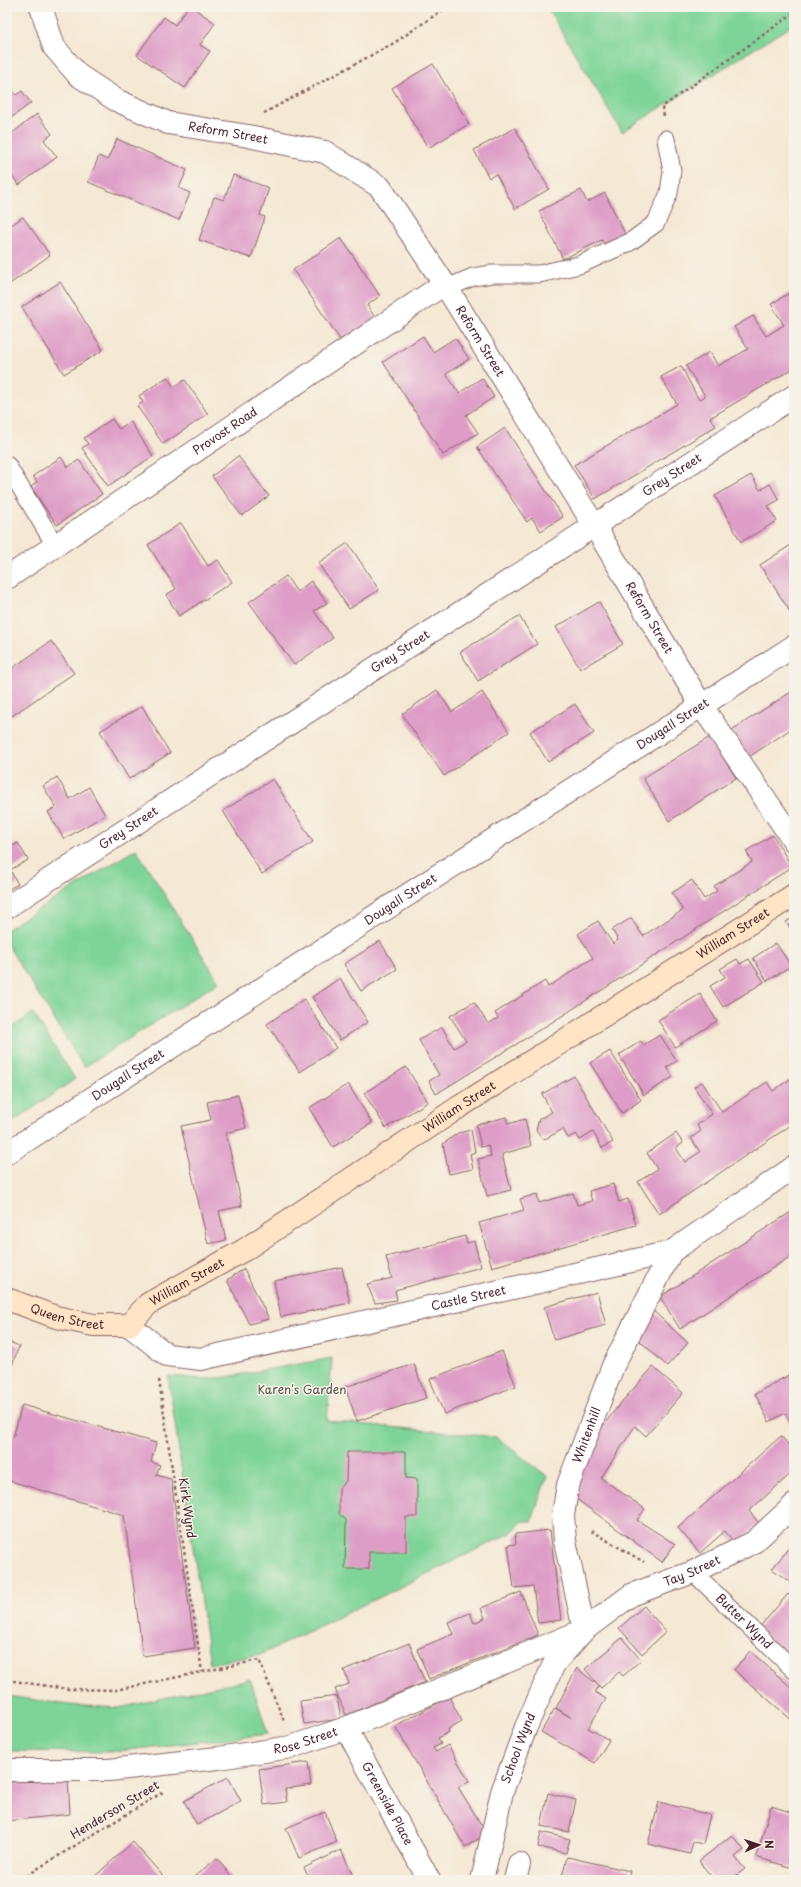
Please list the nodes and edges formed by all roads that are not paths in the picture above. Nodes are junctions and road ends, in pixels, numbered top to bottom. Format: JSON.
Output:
{"nodes":[{"id":1,"x":41,"y":7,"type":"edge"},
{"id":2,"x":666,"y":139,"type":"road end"},
{"id":3,"x":445,"y":286,"type":"junction"},
{"id":4,"x":794,"y":396,"type":"edge"},
{"id":5,"x":7,"y":464,"type":"edge"},
{"id":6,"x":594,"y":525,"type":"junction"},
{"id":7,"x":56,"y":545,"type":"junction"},
{"id":8,"x":7,"y":578,"type":"edge"},
{"id":9,"x":794,"y":646,"type":"edge"},
{"id":10,"x":701,"y":705,"type":"junction"},
{"id":11,"x":794,"y":841,"type":"edge"},
{"id":12,"x":794,"y":895,"type":"edge"},
{"id":13,"x":7,"y":907,"type":"edge"},
{"id":14,"x":7,"y":1153,"type":"edge"},
{"id":15,"x":794,"y":1167,"type":"edge"},
{"id":16,"x":671,"y":1252,"type":"junction"},
{"id":17,"x":7,"y":1299,"type":"edge"},
{"id":18,"x":129,"y":1325,"type":"junction"},
{"id":19,"x":794,"y":1505,"type":"edge"},
{"id":20,"x":693,"y":1572,"type":"junction"},
{"id":21,"x":584,"y":1630,"type":"junction"},
{"id":22,"x":794,"y":1670,"type":"edge"},
{"id":23,"x":346,"y":1728,"type":"junction"},
{"id":24,"x":7,"y":1770,"type":"edge"},
{"id":25,"x":428,"y":1880,"type":"edge"},
{"id":26,"x":482,"y":1880,"type":"edge"}],
"edges":[{"from":1,"to":3,"type":"street","name":"Reform Street"},
{"from":2,"to":3,"type":"lane"},
{"from":3,"to":6,"type":"street","name":"Reform Street"},
{"from":3,"to":7,"type":"street","name":"Provost Road"},
{"from":4,"to":6,"type":"street","name":"Grey Street"},
{"from":5,"to":7,"type":"lane"},
{"from":6,"to":10,"type":"street","name":"Reform Street"},
{"from":6,"to":13,"type":"street","name":"Grey Street"},
{"from":7,"to":8,"type":"street","name":"Provost Road"},
{"from":9,"to":10,"type":"street","name":"Dougall Street"},
{"from":10,"to":11,"type":"street","name":"Reform Street"},
{"from":10,"to":14,"type":"street","name":"Dougall Street"},
{"from":12,"to":18,"type":"main road","name":"William Street"},
{"from":15,"to":16,"type":"street","name":"Castle Street"},
{"from":16,"to":18,"type":"street","name":"Castle Street"},
{"from":16,"to":21,"type":"street","name":"Whitenhill"},
{"from":17,"to":18,"type":"main road","name":"Queen Street"},
{"from":19,"to":20,"type":"street","name":"Tay Street"},
{"from":20,"to":21,"type":"street","name":"Tay Street"},
{"from":20,"to":22,"type":"lane","name":"Butter Wynd"},
{"from":21,"to":23,"type":"street","name":"Rose Street"},
{"from":21,"to":26,"type":"street","name":"School Wynd"},
{"from":23,"to":24,"type":"street","name":"Rose Street"},
{"from":23,"to":25,"type":"street","name":"Greenside Place"}]}
